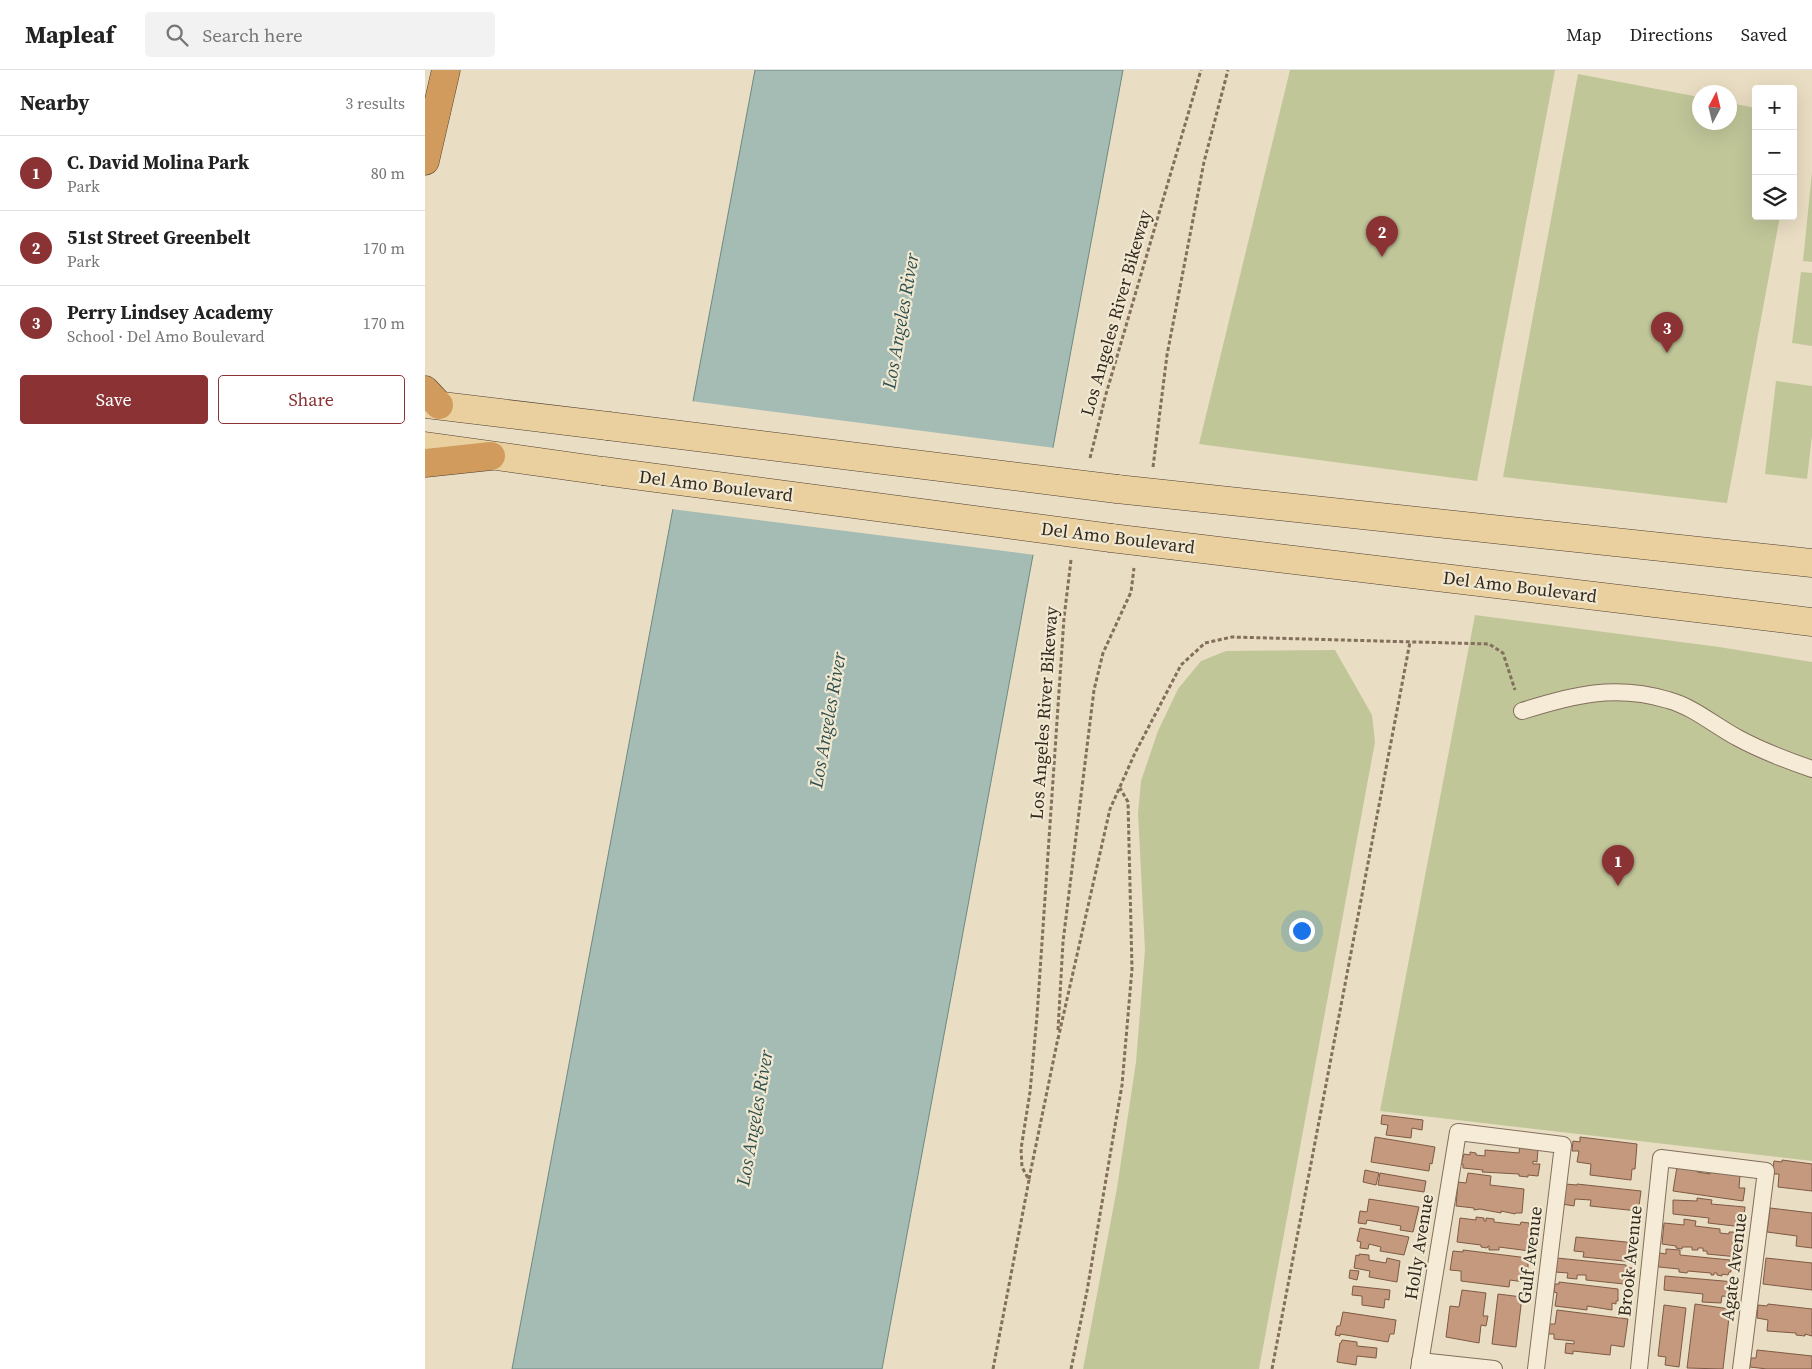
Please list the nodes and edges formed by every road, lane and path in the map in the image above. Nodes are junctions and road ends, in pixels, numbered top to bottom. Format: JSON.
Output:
{"nodes":[{"id":1,"x":446,"y":70,"type":"edge"},
{"id":2,"x":1201,"y":70,"type":"edge"},
{"id":3,"x":1229,"y":70,"type":"edge"},
{"id":4,"x":425,"y":161,"type":"edge"},
{"id":5,"x":430,"y":399,"type":"edge"},
{"id":6,"x":425,"y":446,"type":"edge"},
{"id":7,"x":491,"y":456,"type":"junction"},
{"id":8,"x":1090,"y":461,"type":"dead end"},
{"id":9,"x":425,"y":464,"type":"edge"},
{"id":10,"x":1149,"y":492,"type":"junction"},
{"id":11,"x":1138,"y":541,"type":"junction"},
{"id":12,"x":1072,"y":554,"type":"dead end"},
{"id":13,"x":1812,"y":563,"type":"edge"},
{"id":14,"x":1812,"y":622,"type":"edge"},
{"id":15,"x":1410,"y":642,"type":"junction"},
{"id":16,"x":1522,"y":711,"type":"joint"},
{"id":17,"x":1812,"y":769,"type":"edge"},
{"id":18,"x":1120,"y":787,"type":"junction"},
{"id":19,"x":1058,"y":1039,"type":"junction"},
{"id":20,"x":1458,"y":1132,"type":"joint"},
{"id":21,"x":1661,"y":1158,"type":"joint"},
{"id":22,"x":1029,"y":1180,"type":"junction"},
{"id":23,"x":1419,"y":1365,"type":"edge"},
{"id":24,"x":993,"y":1369,"type":"edge"},
{"id":25,"x":1071,"y":1369,"type":"edge"},
{"id":26,"x":1272,"y":1369,"type":"edge"},
{"id":27,"x":1494,"y":1369,"type":"edge"},
{"id":28,"x":1536,"y":1369,"type":"edge"},
{"id":29,"x":1639,"y":1369,"type":"edge"},
{"id":30,"x":1741,"y":1369,"type":"edge"}],
"edges":[{"from":1,"to":4,"type":"highway"},
{"from":2,"to":8,"type":"path","name":"Los Angeles River Bikeway"},
{"from":3,"to":10,"type":"path"},
{"from":5,"to":10,"type":"main road","bridge":true},
{"from":6,"to":7,"type":"main road","name":"Del Amo Boulevard"},
{"from":7,"to":9,"type":"highway"},
{"from":7,"to":11,"type":"main road","name":"Del Amo Boulevard","bridge":true},
{"from":10,"to":13,"type":"main road"},
{"from":11,"to":14,"type":"main road","name":"Del Amo Boulevard"},
{"from":11,"to":19,"type":"path"},
{"from":12,"to":22,"type":"path","name":"Los Angeles River Bikeway"},
{"from":15,"to":16,"type":"path"},
{"from":15,"to":18,"type":"path"},
{"from":15,"to":26,"type":"path"},
{"from":16,"to":17,"type":"lane"},
{"from":18,"to":19,"type":"path"},
{"from":18,"to":25,"type":"path"},
{"from":19,"to":22,"type":"path"},
{"from":20,"to":23,"type":"lane","name":"Holly Avenue"},
{"from":20,"to":28,"type":"lane","name":"Gulf Avenue"},
{"from":21,"to":29,"type":"lane","name":"Brook Avenue"},
{"from":21,"to":30,"type":"lane","name":"Agate Avenue"},
{"from":22,"to":24,"type":"path","name":"Los Angeles River Bikeway"},
{"from":23,"to":27,"type":"lane"}]}
